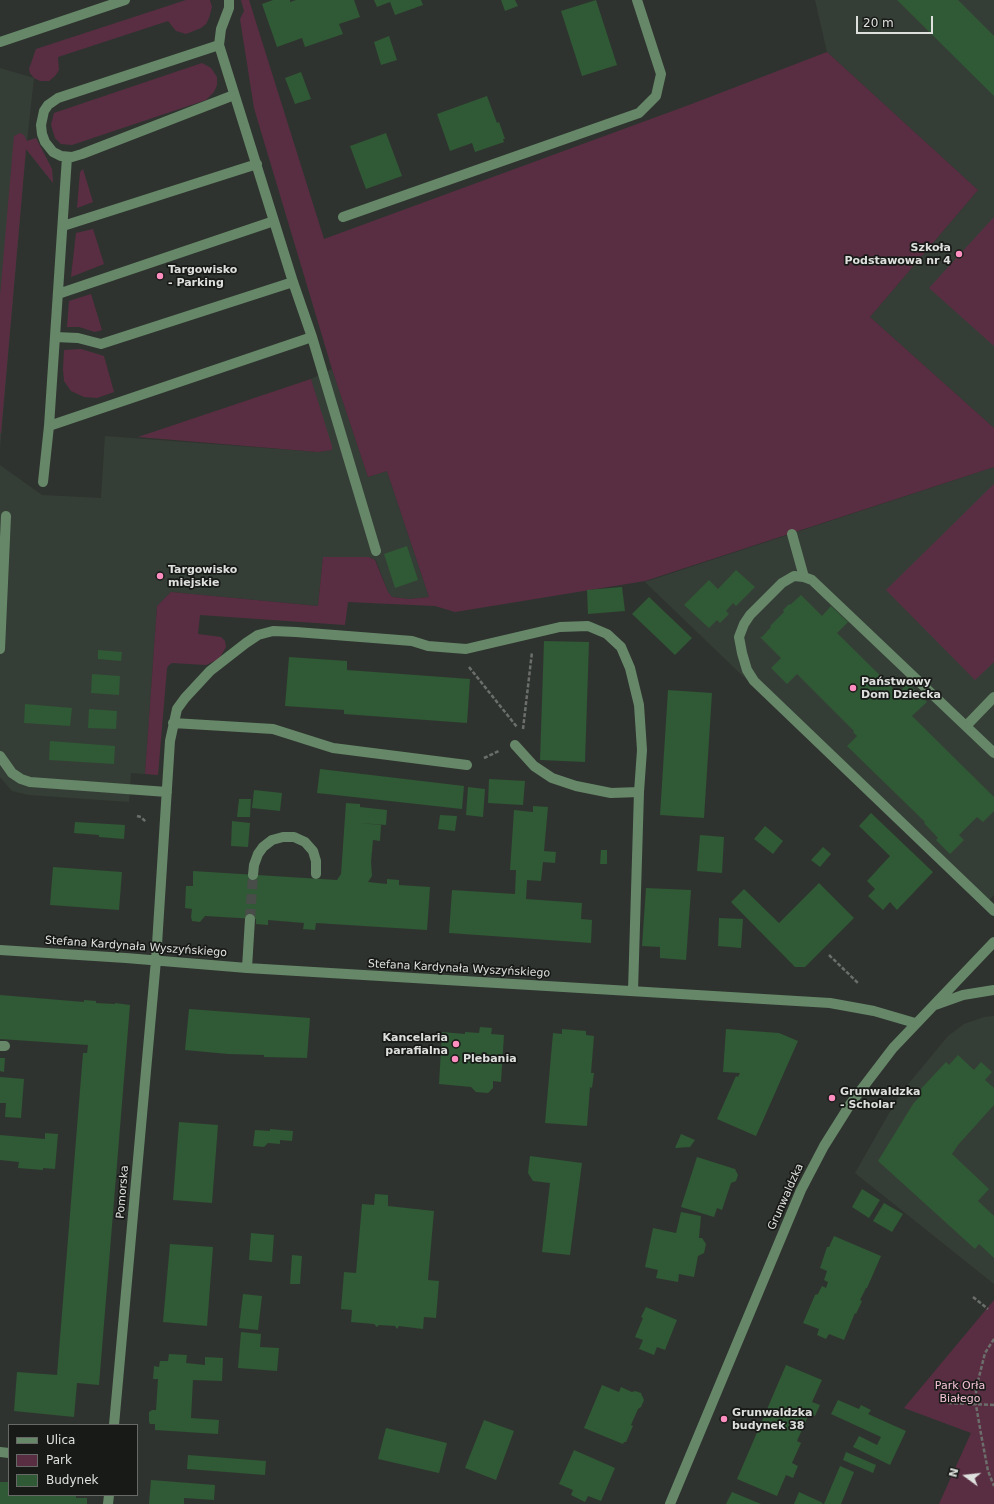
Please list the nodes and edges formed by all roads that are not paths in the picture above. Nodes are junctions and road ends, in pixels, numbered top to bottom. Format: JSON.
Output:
{"nodes":[{"id":1,"x":125,"y":0,"type":"edge"},
{"id":2,"x":229,"y":0,"type":"edge"},
{"id":3,"x":637,"y":0,"type":"edge"},
{"id":4,"x":0,"y":42,"type":"edge"},
{"id":5,"x":219,"y":45,"type":"junction"},
{"id":6,"x":234,"y":94,"type":"junction"},
{"id":7,"x":68,"y":157,"type":"junction"},
{"id":8,"x":257,"y":164,"type":"junction"},
{"id":9,"x":343,"y":217,"type":"dead end"},
{"id":10,"x":274,"y":221,"type":"junction"},
{"id":11,"x":63,"y":226,"type":"junction"},
{"id":12,"x":293,"y":282,"type":"junction"},
{"id":13,"x":58,"y":294,"type":"junction"},
{"id":14,"x":55,"y":337,"type":"junction"},
{"id":15,"x":312,"y":337,"type":"junction"},
{"id":16,"x":48,"y":426,"type":"junction"},
{"id":17,"x":43,"y":482,"type":"dead end"},
{"id":18,"x":6,"y":516,"type":"dead end"},
{"id":19,"x":792,"y":534,"type":"dead end"},
{"id":20,"x":376,"y":551,"type":"dead end"},
{"id":21,"x":804,"y":577,"type":"junction"},
{"id":22,"x":0,"y":649,"type":"edge"},
{"id":23,"x":994,"y":697,"type":"edge"},
{"id":24,"x":173,"y":723,"type":"junction"},
{"id":25,"x":967,"y":726,"type":"junction"},
{"id":26,"x":515,"y":745,"type":"road end"},
{"id":27,"x":994,"y":753,"type":"edge"},
{"id":28,"x":0,"y":756,"type":"edge"},
{"id":29,"x":467,"y":765,"type":"road end"},
{"id":30,"x":167,"y":792,"type":"junction"},
{"id":31,"x":639,"y":792,"type":"junction"},
{"id":32,"x":316,"y":874,"type":"dead end"},
{"id":33,"x":253,"y":875,"type":"tunnel mouth"},
{"id":34,"x":994,"y":911,"type":"edge"},
{"id":35,"x":250,"y":919,"type":"tunnel mouth"},
{"id":36,"x":994,"y":942,"type":"edge"},
{"id":37,"x":0,"y":950,"type":"edge"},
{"id":38,"x":156,"y":960,"type":"junction"},
{"id":39,"x":247,"y":968,"type":"junction"},
{"id":40,"x":994,"y":990,"type":"edge"},
{"id":41,"x":633,"y":991,"type":"junction"},
{"id":42,"x":933,"y":1006,"type":"junction"},
{"id":43,"x":915,"y":1023,"type":"junction"},
{"id":44,"x":114,"y":1424,"type":"edge"},
{"id":45,"x":670,"y":1504,"type":"edge"}],
"edges":[{"from":1,"to":4,"type":"street"},
{"from":2,"to":5,"type":"street"},
{"from":3,"to":9,"type":"street"},
{"from":5,"to":6,"type":"street"},
{"from":5,"to":7,"type":"street"},
{"from":6,"to":7,"type":"street"},
{"from":6,"to":8,"type":"street"},
{"from":7,"to":11,"type":"street"},
{"from":8,"to":10,"type":"street"},
{"from":8,"to":11,"type":"street"},
{"from":10,"to":12,"type":"street"},
{"from":10,"to":13,"type":"street"},
{"from":11,"to":13,"type":"street"},
{"from":12,"to":14,"type":"street"},
{"from":12,"to":15,"type":"street"},
{"from":13,"to":14,"type":"street"},
{"from":14,"to":16,"type":"street"},
{"from":15,"to":16,"type":"street"},
{"from":15,"to":20,"type":"street"},
{"from":16,"to":17,"type":"street"},
{"from":18,"to":22,"type":"street"},
{"from":19,"to":21,"type":"street"},
{"from":21,"to":25,"type":"street"},
{"from":21,"to":34,"type":"street"},
{"from":23,"to":25,"type":"street"},
{"from":24,"to":29,"type":"street"},
{"from":24,"to":30,"type":"street","name":"Pomorska"},
{"from":24,"to":31,"type":"street","name":"Pomorska"},
{"from":25,"to":27,"type":"street"},
{"from":26,"to":31,"type":"street"},
{"from":28,"to":30,"type":"street"},
{"from":30,"to":38,"type":"street","name":"Pomorska"},
{"from":31,"to":41,"type":"street","name":"Pomorska"},
{"from":32,"to":33,"type":"street"},
{"from":35,"to":39,"type":"street"},
{"from":36,"to":42,"type":"street","name":"Grunwaldzka"},
{"from":37,"to":38,"type":"street","name":"Stefana Kardynała Wyszyńskiego"},
{"from":38,"to":39,"type":"street","name":"Stefana Kardynała Wyszyńskiego"},
{"from":38,"to":44,"type":"street","name":"Pomorska"},
{"from":39,"to":41,"type":"street","name":"Stefana Kardynała Wyszyńskiego"},
{"from":40,"to":42,"type":"street"},
{"from":41,"to":43,"type":"street","name":"Stefana Kardynała Wyszyńskiego"},
{"from":42,"to":43,"type":"street","name":"Grunwaldzka"},
{"from":43,"to":45,"type":"street","name":"Grunwaldzka"}]}
